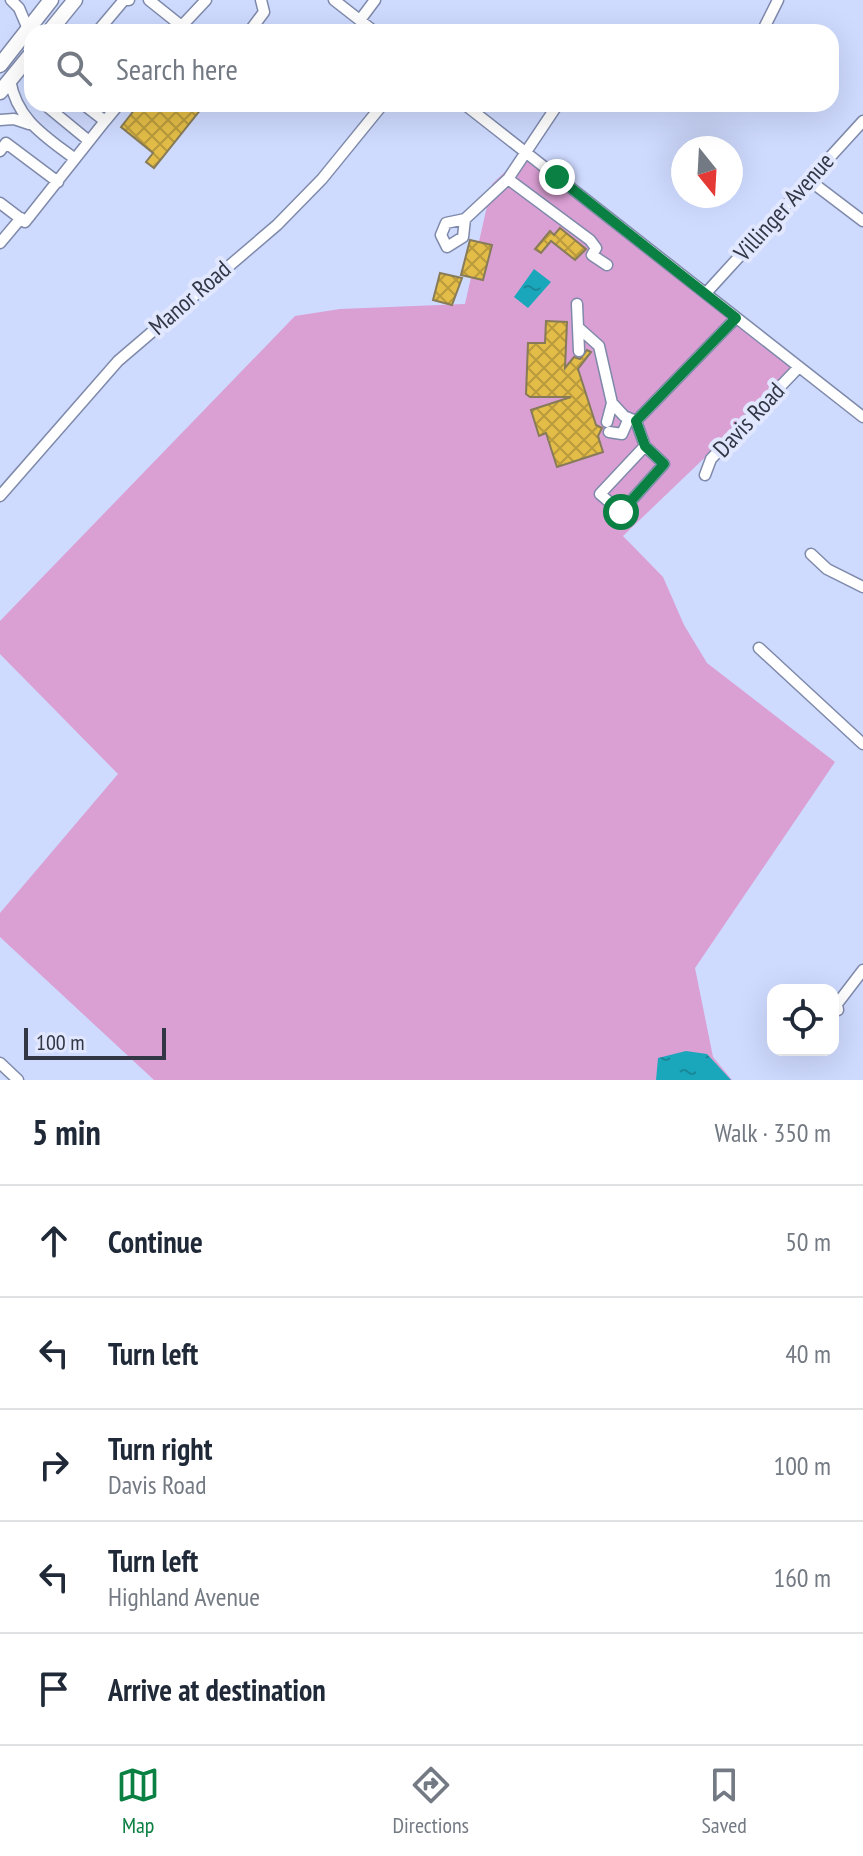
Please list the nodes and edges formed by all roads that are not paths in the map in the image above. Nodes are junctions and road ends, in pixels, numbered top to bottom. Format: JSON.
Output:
{"nodes":[{"id":1,"x":11,"y":0,"type":"edge"},
{"id":2,"x":51,"y":0,"type":"edge"},
{"id":3,"x":75,"y":0,"type":"edge"},
{"id":4,"x":129,"y":0,"type":"edge"},
{"id":5,"x":149,"y":0,"type":"edge"},
{"id":6,"x":206,"y":0,"type":"edge"},
{"id":7,"x":261,"y":0,"type":"edge"},
{"id":8,"x":334,"y":0,"type":"edge"},
{"id":9,"x":375,"y":0,"type":"edge"},
{"id":10,"x":778,"y":0,"type":"edge"},
{"id":11,"x":360,"y":20,"type":"junction"},
{"id":12,"x":26,"y":24,"type":"edge"},
{"id":13,"x":32,"y":24,"type":"edge"},
{"id":14,"x":56,"y":24,"type":"edge"},
{"id":15,"x":104,"y":24,"type":"edge"},
{"id":16,"x":175,"y":24,"type":"edge"},
{"id":17,"x":187,"y":24,"type":"edge"},
{"id":18,"x":255,"y":24,"type":"edge"},
{"id":19,"x":365,"y":24,"type":"edge"},
{"id":20,"x":766,"y":24,"type":"edge"},
{"id":21,"x":24,"y":34,"type":"edge"},
{"id":22,"x":24,"y":63,"type":"edge"},
{"id":23,"x":0,"y":65,"type":"edge"},
{"id":24,"x":10,"y":80,"type":"junction"},
{"id":25,"x":0,"y":92,"type":"edge"},
{"id":26,"x":54,"y":112,"type":"edge"},
{"id":27,"x":93,"y":112,"type":"edge"},
{"id":28,"x":112,"y":112,"type":"edge"},
{"id":29,"x":376,"y":112,"type":"edge"},
{"id":30,"x":474,"y":112,"type":"edge"},
{"id":31,"x":553,"y":112,"type":"edge"},
{"id":32,"x":0,"y":120,"type":"edge"},
{"id":33,"x":105,"y":121,"type":"junction"},
{"id":34,"x":863,"y":121,"type":"edge"},
{"id":35,"x":29,"y":124,"type":"junction"},
{"id":36,"x":89,"y":141,"type":"junction"},
{"id":37,"x":0,"y":151,"type":"edge"},
{"id":38,"x":525,"y":153,"type":"junction"},
{"id":39,"x":75,"y":159,"type":"junction"},
{"id":40,"x":508,"y":179,"type":"junction"},
{"id":41,"x":809,"y":180,"type":"junction"},
{"id":42,"x":58,"y":182,"type":"junction"},
{"id":43,"x":0,"y":203,"type":"edge"},
{"id":44,"x":21,"y":218,"type":"junction"},
{"id":45,"x":465,"y":219,"type":"dead end"},
{"id":46,"x":863,"y":221,"type":"edge"},
{"id":47,"x":0,"y":243,"type":"edge"},
{"id":48,"x":607,"y":265,"type":"dead end"},
{"id":49,"x":706,"y":293,"type":"junction"},
{"id":50,"x":577,"y":304,"type":"dead end"},
{"id":51,"x":736,"y":318,"type":"junction"},
{"id":52,"x":580,"y":329,"type":"junction"},
{"id":53,"x":601,"y":366,"type":"junction"},
{"id":54,"x":798,"y":368,"type":"junction"},
{"id":55,"x":612,"y":403,"type":"junction"},
{"id":56,"x":863,"y":417,"type":"edge"},
{"id":57,"x":633,"y":420,"type":"junction"},
{"id":58,"x":645,"y":446,"type":"junction"},
{"id":59,"x":705,"y":475,"type":"dead end"},
{"id":60,"x":0,"y":496,"type":"edge"},
{"id":61,"x":811,"y":554,"type":"dead end"},
{"id":62,"x":863,"y":587,"type":"edge"},
{"id":63,"x":759,"y":648,"type":"dead end"},
{"id":64,"x":863,"y":744,"type":"edge"},
{"id":65,"x":863,"y":970,"type":"edge"},
{"id":66,"x":839,"y":1001,"type":"edge"},
{"id":67,"x":0,"y":1063,"type":"edge"},
{"id":68,"x":18,"y":1080,"type":"edge"}],
"edges":[{"from":1,"to":12,"type":"street"},
{"from":2,"to":13,"type":"highway"},
{"from":3,"to":14,"type":"highway"},
{"from":4,"to":15,"type":"street"},
{"from":5,"to":16,"type":"street"},
{"from":6,"to":17,"type":"street"},
{"from":7,"to":18,"type":"street"},
{"from":8,"to":11,"type":"street"},
{"from":9,"to":11,"type":"street"},
{"from":10,"to":20,"type":"street"},
{"from":11,"to":19,"type":"street"},
{"from":21,"to":23,"type":"highway"},
{"from":22,"to":24,"type":"highway"},
{"from":24,"to":25,"type":"highway"},
{"from":24,"to":35,"type":"street"},
{"from":26,"to":36,"type":"street"},
{"from":27,"to":33,"type":"street"},
{"from":28,"to":33,"type":"street"},
{"from":29,"to":60,"type":"street","name":"Manor Road"},
{"from":30,"to":38,"type":"street"},
{"from":31,"to":38,"type":"street"},
{"from":32,"to":35,"type":"street"},
{"from":33,"to":36,"type":"street"},
{"from":34,"to":41,"type":"street","name":"Villinger Avenue"},
{"from":35,"to":39,"type":"street"},
{"from":36,"to":39,"type":"street"},
{"from":37,"to":42,"type":"street"},
{"from":38,"to":40,"type":"street"},
{"from":38,"to":49,"type":"street"},
{"from":39,"to":42,"type":"street"},
{"from":40,"to":45,"type":"street"},
{"from":40,"to":48,"type":"street"},
{"from":41,"to":46,"type":"street"},
{"from":41,"to":49,"type":"street","name":"Villinger Avenue"},
{"from":42,"to":44,"type":"street"},
{"from":43,"to":44,"type":"street"},
{"from":44,"to":47,"type":"street"},
{"from":49,"to":51,"type":"street"},
{"from":50,"to":52,"type":"street"},
{"from":51,"to":54,"type":"street"},
{"from":51,"to":57,"type":"street"},
{"from":52,"to":53,"type":"street"},
{"from":52,"to":53,"type":"street"},
{"from":53,"to":55,"type":"street"},
{"from":54,"to":56,"type":"street"},
{"from":54,"to":59,"type":"street","name":"Davis Road"},
{"from":55,"to":57,"type":"street"},
{"from":55,"to":57,"type":"street"},
{"from":57,"to":58,"type":"street"},
{"from":58,"to":58,"type":"street"},
{"from":61,"to":62,"type":"street"},
{"from":63,"to":64,"type":"street"},
{"from":65,"to":66,"type":"street"},
{"from":67,"to":68,"type":"street"}]}
